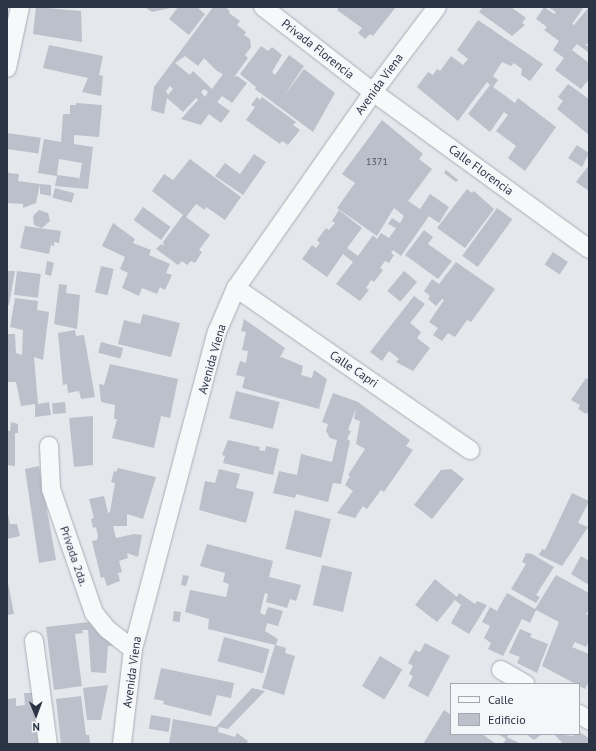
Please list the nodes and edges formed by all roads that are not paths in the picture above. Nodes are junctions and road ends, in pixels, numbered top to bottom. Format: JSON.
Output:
{"nodes":[{"id":1,"x":20,"y":7,"type":"edge"},
{"id":2,"x":263,"y":7,"type":"edge"},
{"id":3,"x":437,"y":7,"type":"edge"},
{"id":4,"x":7,"y":68,"type":"edge"},
{"id":5,"x":373,"y":92,"type":"junction"},
{"id":6,"x":589,"y":249,"type":"edge"},
{"id":7,"x":236,"y":288,"type":"junction"},
{"id":8,"x":49,"y":446,"type":"dead end"},
{"id":9,"x":470,"y":450,"type":"dead end"},
{"id":10,"x":34,"y":641,"type":"dead end"},
{"id":11,"x":133,"y":648,"type":"junction"},
{"id":12,"x":500,"y":670,"type":"dead end"},
{"id":13,"x":523,"y":683,"type":"edge"},
{"id":14,"x":580,"y":715,"type":"edge"},
{"id":15,"x":589,"y":720,"type":"edge"},
{"id":16,"x":48,"y":744,"type":"edge"},
{"id":17,"x":122,"y":744,"type":"edge"}],
"edges":[{"from":1,"to":4,"type":"street"},
{"from":2,"to":5,"type":"street","name":"Privada Florencia"},
{"from":3,"to":5,"type":"street","name":"Avenida Viena"},
{"from":5,"to":6,"type":"street","name":"Calle Florencia"},
{"from":5,"to":7,"type":"street","name":"Avenida Viena"},
{"from":7,"to":9,"type":"street","name":"Calle Capri"},
{"from":7,"to":11,"type":"street","name":"Avenida Viena"},
{"from":8,"to":11,"type":"street","name":"Privada 2da."},
{"from":10,"to":16,"type":"street"},
{"from":11,"to":17,"type":"street","name":"Avenida Viena"},
{"from":12,"to":13,"type":"street"},
{"from":14,"to":15,"type":"street"}]}
